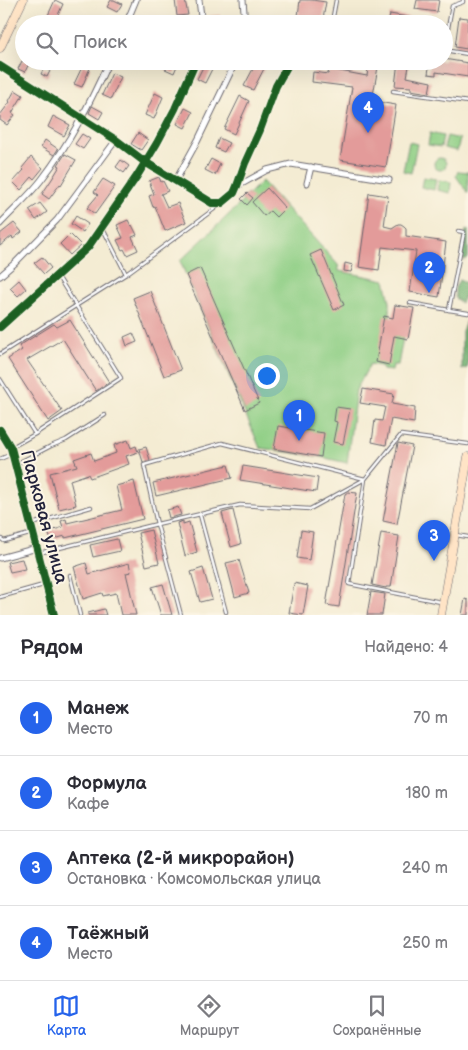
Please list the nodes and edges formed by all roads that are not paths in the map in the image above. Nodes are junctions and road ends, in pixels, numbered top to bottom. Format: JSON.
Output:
{"nodes":[{"id":1,"x":23,"y":0,"type":"edge"},
{"id":2,"x":136,"y":0,"type":"edge"},
{"id":3,"x":199,"y":0,"type":"edge"},
{"id":4,"x":243,"y":0,"type":"edge"},
{"id":5,"x":336,"y":0,"type":"edge"},
{"id":6,"x":463,"y":0,"type":"edge"},
{"id":7,"x":16,"y":15,"type":"edge"},
{"id":8,"x":130,"y":15,"type":"edge"},
{"id":9,"x":201,"y":15,"type":"edge"},
{"id":10,"x":244,"y":15,"type":"edge"},
{"id":11,"x":333,"y":15,"type":"edge"},
{"id":12,"x":450,"y":15,"type":"edge"},
{"id":13,"x":15,"y":17,"type":"edge"},
{"id":14,"x":0,"y":48,"type":"edge"},
{"id":15,"x":453,"y":52,"type":"edge"},
{"id":16,"x":468,"y":54,"type":"edge"},
{"id":17,"x":0,"y":66,"type":"edge"},
{"id":18,"x":105,"y":70,"type":"edge"},
{"id":19,"x":192,"y":70,"type":"edge"},
{"id":20,"x":232,"y":70,"type":"edge"},
{"id":21,"x":285,"y":70,"type":"edge"},
{"id":22,"x":393,"y":91,"type":"dead end"},
{"id":23,"x":468,"y":102,"type":"edge"},
{"id":24,"x":81,"y":119,"type":"junction"},
{"id":25,"x":116,"y":140,"type":"junction"},
{"id":26,"x":145,"y":162,"type":"junction"},
{"id":27,"x":310,"y":166,"type":"junction"},
{"id":28,"x":176,"y":180,"type":"junction"},
{"id":29,"x":389,"y":180,"type":"dead end"},
{"id":30,"x":307,"y":183,"type":"dead end"},
{"id":31,"x":237,"y":186,"type":"junction"},
{"id":32,"x":222,"y":203,"type":"junction"},
{"id":33,"x":0,"y":224,"type":"edge"},
{"id":34,"x":102,"y":226,"type":"junction"},
{"id":35,"x":458,"y":231,"type":"dead end"},
{"id":36,"x":126,"y":274,"type":"junction"},
{"id":37,"x":57,"y":275,"type":"junction"},
{"id":38,"x":0,"y":276,"type":"edge"},
{"id":39,"x":410,"y":303,"type":"dead end"},
{"id":40,"x":76,"y":305,"type":"junction"},
{"id":41,"x":449,"y":310,"type":"junction"},
{"id":42,"x":468,"y":313,"type":"edge"},
{"id":43,"x":0,"y":327,"type":"edge"},
{"id":44,"x":0,"y":354,"type":"edge"},
{"id":45,"x":0,"y":379,"type":"edge"},
{"id":46,"x":105,"y":415,"type":"dead end"},
{"id":47,"x":0,"y":430,"type":"edge"},
{"id":48,"x":35,"y":434,"type":"junction"},
{"id":49,"x":468,"y":444,"type":"edge"},
{"id":50,"x":11,"y":448,"type":"junction"},
{"id":51,"x":12,"y":454,"type":"junction"},
{"id":52,"x":468,"y":457,"type":"edge"},
{"id":53,"x":0,"y":459,"type":"edge"},
{"id":54,"x":15,"y":464,"type":"junction"},
{"id":55,"x":365,"y":479,"type":"junction"},
{"id":56,"x":91,"y":508,"type":"dead end"},
{"id":57,"x":200,"y":514,"type":"junction"},
{"id":58,"x":30,"y":524,"type":"junction"},
{"id":59,"x":157,"y":524,"type":"junction"},
{"id":60,"x":33,"y":533,"type":"junction"},
{"id":61,"x":455,"y":535,"type":"junction"},
{"id":62,"x":468,"y":537,"type":"edge"},
{"id":63,"x":0,"y":538,"type":"edge"},
{"id":64,"x":37,"y":551,"type":"junction"},
{"id":65,"x":0,"y":558,"type":"edge"},
{"id":66,"x":70,"y":575,"type":"dead end"},
{"id":67,"x":47,"y":584,"type":"junction"},
{"id":68,"x":0,"y":596,"type":"edge"},
{"id":69,"x":443,"y":603,"type":"junction"},
{"id":70,"x":226,"y":612,"type":"dead end"},
{"id":71,"x":54,"y":615,"type":"edge"},
{"id":72,"x":80,"y":615,"type":"edge"},
{"id":73,"x":180,"y":615,"type":"edge"},
{"id":74,"x":441,"y":615,"type":"edge"}],
"edges":[{"from":1,"to":7,"type":"main road"},
{"from":2,"to":8,"type":"street"},
{"from":3,"to":9,"type":"street"},
{"from":4,"to":10,"type":"street"},
{"from":5,"to":11,"type":"lane"},
{"from":6,"to":12,"type":"lane"},
{"from":13,"to":14,"type":"main road"},
{"from":15,"to":16,"type":"lane"},
{"from":17,"to":24,"type":"street"},
{"from":18,"to":24,"type":"street"},
{"from":19,"to":26,"type":"street"},
{"from":20,"to":28,"type":"street"},
{"from":21,"to":31,"type":"street"},
{"from":22,"to":23,"type":"lane"},
{"from":24,"to":25,"type":"street"},
{"from":24,"to":33,"type":"street"},
{"from":25,"to":26,"type":"street"},
{"from":25,"to":38,"type":"street"},
{"from":26,"to":28,"type":"street"},
{"from":26,"to":34,"type":"street"},
{"from":27,"to":29,"type":"street"},
{"from":27,"to":30,"type":"street"},
{"from":27,"to":31,"type":"street"},
{"from":28,"to":32,"type":"street"},
{"from":31,"to":32,"type":"street"},
{"from":32,"to":36,"type":"lane"},
{"from":34,"to":36,"type":"lane"},
{"from":34,"to":37,"type":"street"},
{"from":35,"to":41,"type":"lane"},
{"from":36,"to":40,"type":"lane"},
{"from":37,"to":40,"type":"lane"},
{"from":37,"to":43,"type":"street"},
{"from":39,"to":41,"type":"lane"},
{"from":40,"to":44,"type":"lane"},
{"from":40,"to":48,"type":"lane"},
{"from":41,"to":42,"type":"lane"},
{"from":45,"to":48,"type":"lane"},
{"from":46,"to":54,"type":"lane"},
{"from":47,"to":50,"type":"street","name":"Парковая улица"},
{"from":48,"to":50,"type":"lane"},
{"from":49,"to":55,"type":"lane"},
{"from":50,"to":51,"type":"street","name":"Парковая улица"},
{"from":51,"to":53,"type":"lane"},
{"from":51,"to":54,"type":"street","name":"Парковая улица"},
{"from":52,"to":61,"type":"main road"},
{"from":54,"to":58,"type":"street","name":"Парковая улица"},
{"from":55,"to":57,"type":"lane"},
{"from":55,"to":59,"type":"lane"},
{"from":55,"to":69,"type":"lane"},
{"from":56,"to":58,"type":"lane"},
{"from":57,"to":59,"type":"lane"},
{"from":57,"to":70,"type":"lane"},
{"from":58,"to":60,"type":"street","name":"Парковая улица"},
{"from":59,"to":64,"type":"lane"},
{"from":59,"to":73,"type":"lane"},
{"from":60,"to":63,"type":"lane"},
{"from":60,"to":64,"type":"street","name":"Парковая улица"},
{"from":61,"to":62,"type":"lane"},
{"from":61,"to":69,"type":"main road"},
{"from":64,"to":65,"type":"street"},
{"from":64,"to":67,"type":"street","name":"Парковая улица"},
{"from":66,"to":72,"type":"lane"},
{"from":67,"to":68,"type":"lane"},
{"from":67,"to":71,"type":"street","name":"Парковая улица"},
{"from":69,"to":74,"type":"main road"}]}
